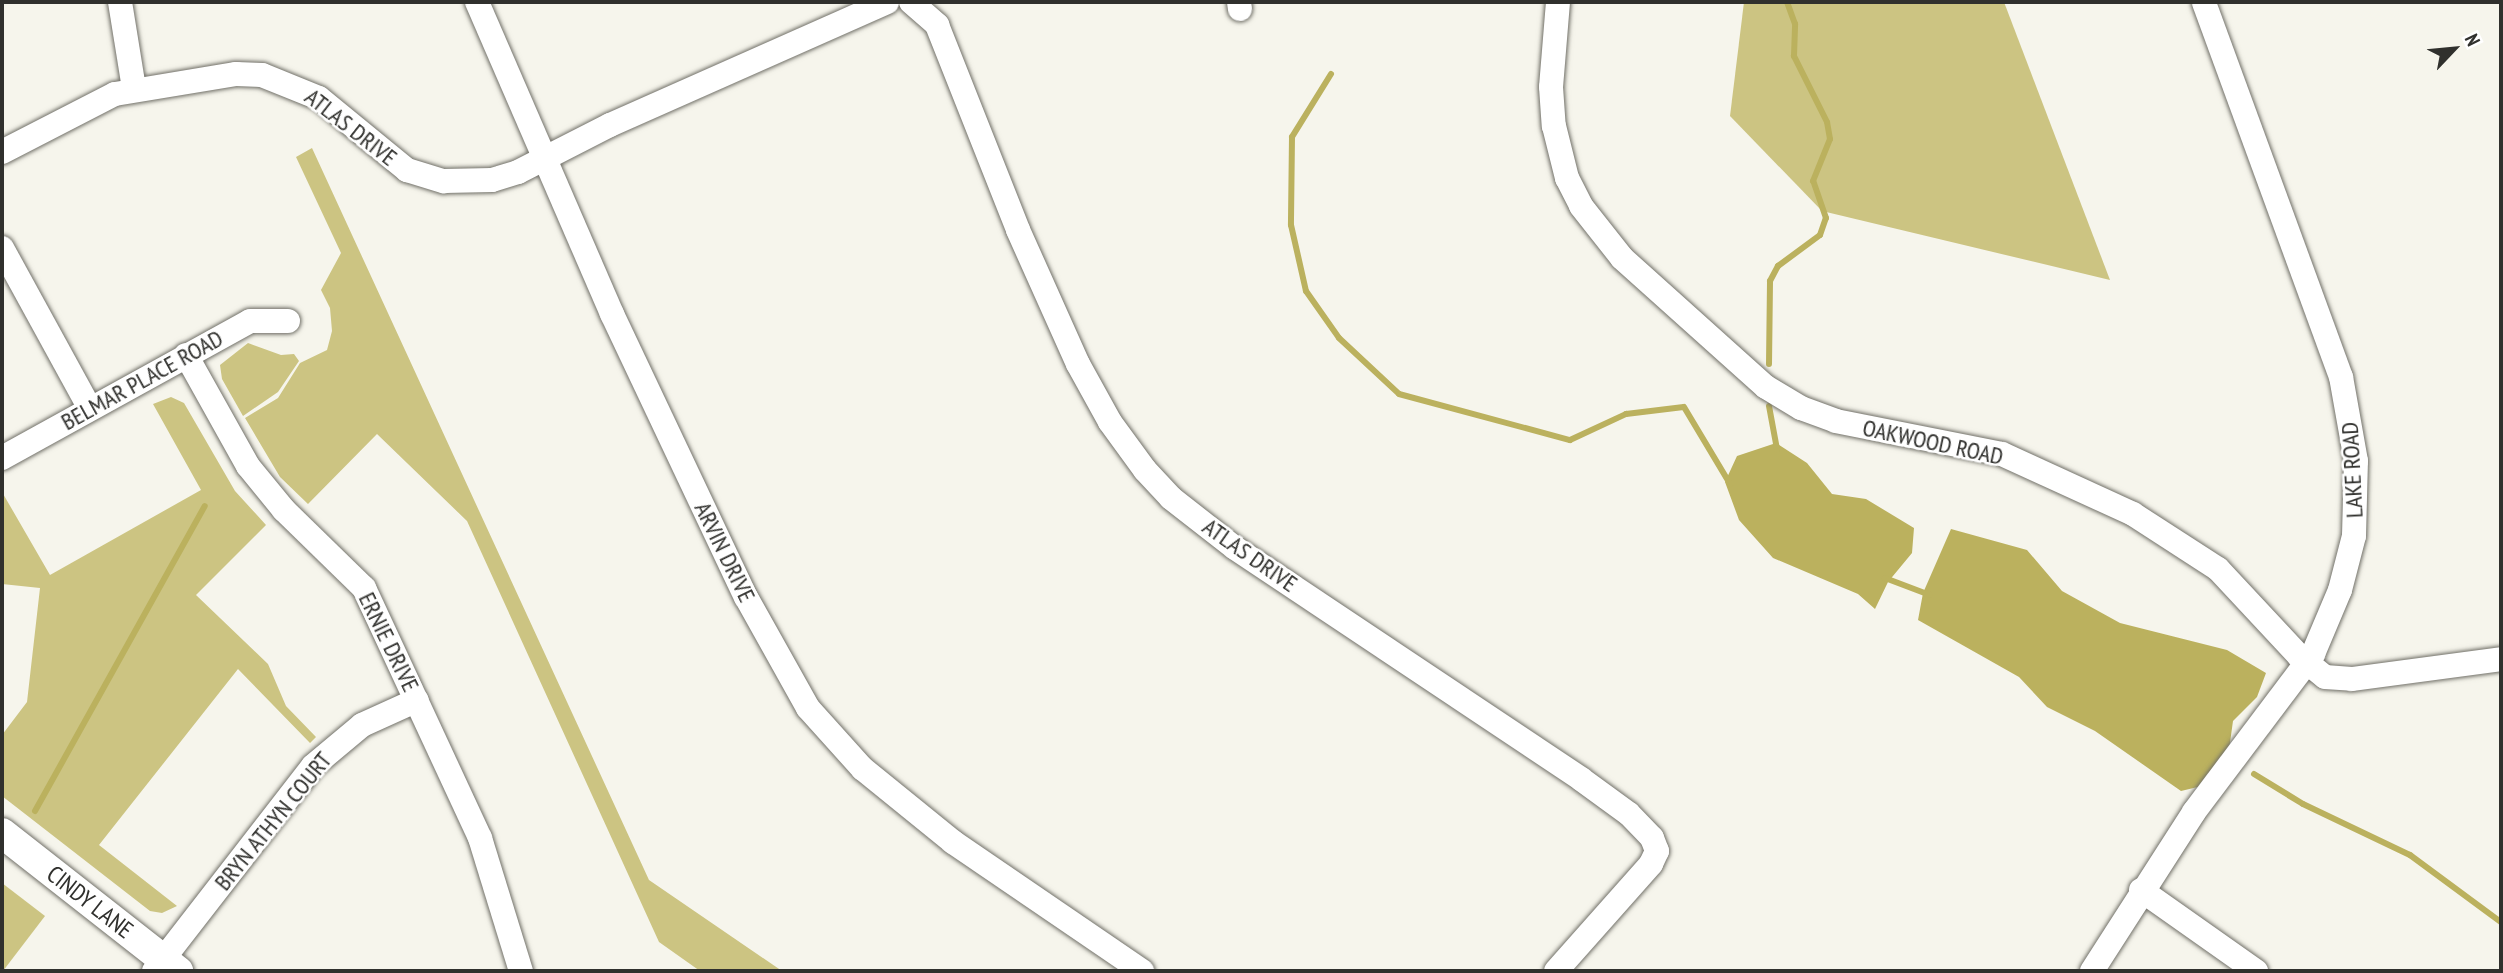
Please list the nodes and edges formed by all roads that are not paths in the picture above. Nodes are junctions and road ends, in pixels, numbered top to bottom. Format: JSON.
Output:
{"nodes":[{"id":1,"x":120,"y":2,"type":"edge"},
{"id":2,"x":477,"y":2,"type":"edge"},
{"id":3,"x":887,"y":2,"type":"edge"},
{"id":4,"x":911,"y":2,"type":"edge"},
{"id":5,"x":1558,"y":2,"type":"edge"},
{"id":6,"x":2204,"y":2,"type":"edge"},
{"id":7,"x":134,"y":88,"type":"junction"},
{"id":8,"x":2,"y":152,"type":"edge"},
{"id":9,"x":542,"y":160,"type":"junction"},
{"id":10,"x":2,"y":248,"type":"edge"},
{"id":11,"x":288,"y":321,"type":"dead end"},
{"id":12,"x":186,"y":355,"type":"junction"},
{"id":13,"x":90,"y":409,"type":"junction"},
{"id":14,"x":2,"y":458,"type":"edge"},
{"id":15,"x":2501,"y":659,"type":"edge"},
{"id":16,"x":2306,"y":663,"type":"junction"},
{"id":17,"x":418,"y":701,"type":"junction"},
{"id":18,"x":2,"y":833,"type":"edge"},
{"id":19,"x":2141,"y":890,"type":"junction"},
{"id":20,"x":165,"y":967,"type":"edge"},
{"id":21,"x":521,"y":971,"type":"edge"},
{"id":22,"x":1142,"y":971,"type":"edge"},
{"id":23,"x":1556,"y":971,"type":"edge"},
{"id":24,"x":2092,"y":971,"type":"edge"},
{"id":25,"x":2256,"y":971,"type":"edge"}],
"edges":[{"from":1,"to":7,"type":"street"},
{"from":2,"to":9,"type":"street","name":"ARVIN DRIVE"},
{"from":3,"to":9,"type":"street","name":"ATLAS DRIVE"},
{"from":4,"to":23,"type":"street","name":"ATLAS DRIVE"},
{"from":5,"to":16,"type":"street","name":"OAKWOOD ROAD"},
{"from":6,"to":16,"type":"street","name":"LAKE ROAD"},
{"from":7,"to":8,"type":"street","name":"ATLAS DRIVE"},
{"from":7,"to":9,"type":"street","name":"ATLAS DRIVE"},
{"from":9,"to":22,"type":"street","name":"ARVIN DRIVE"},
{"from":10,"to":13,"type":"street"},
{"from":11,"to":12,"type":"street","name":"BELMAR PLACE ROAD"},
{"from":12,"to":13,"type":"street","name":"BELMAR PLACE ROAD"},
{"from":12,"to":17,"type":"street","name":"ERNIE DRIVE"},
{"from":13,"to":14,"type":"street","name":"BELMAR PLACE ROAD"},
{"from":15,"to":16,"type":"street","name":"OAKWOOD ROAD"},
{"from":16,"to":19,"type":"street","name":"LAKE ROAD"},
{"from":17,"to":20,"type":"street","name":"BRYN ATHYN COURT"},
{"from":17,"to":21,"type":"street","name":"ERNIE DRIVE"},
{"from":18,"to":20,"type":"main road","name":"CINDY LANE"},
{"from":19,"to":24,"type":"street","name":"LAKE ROAD"},
{"from":19,"to":25,"type":"street"}]}
